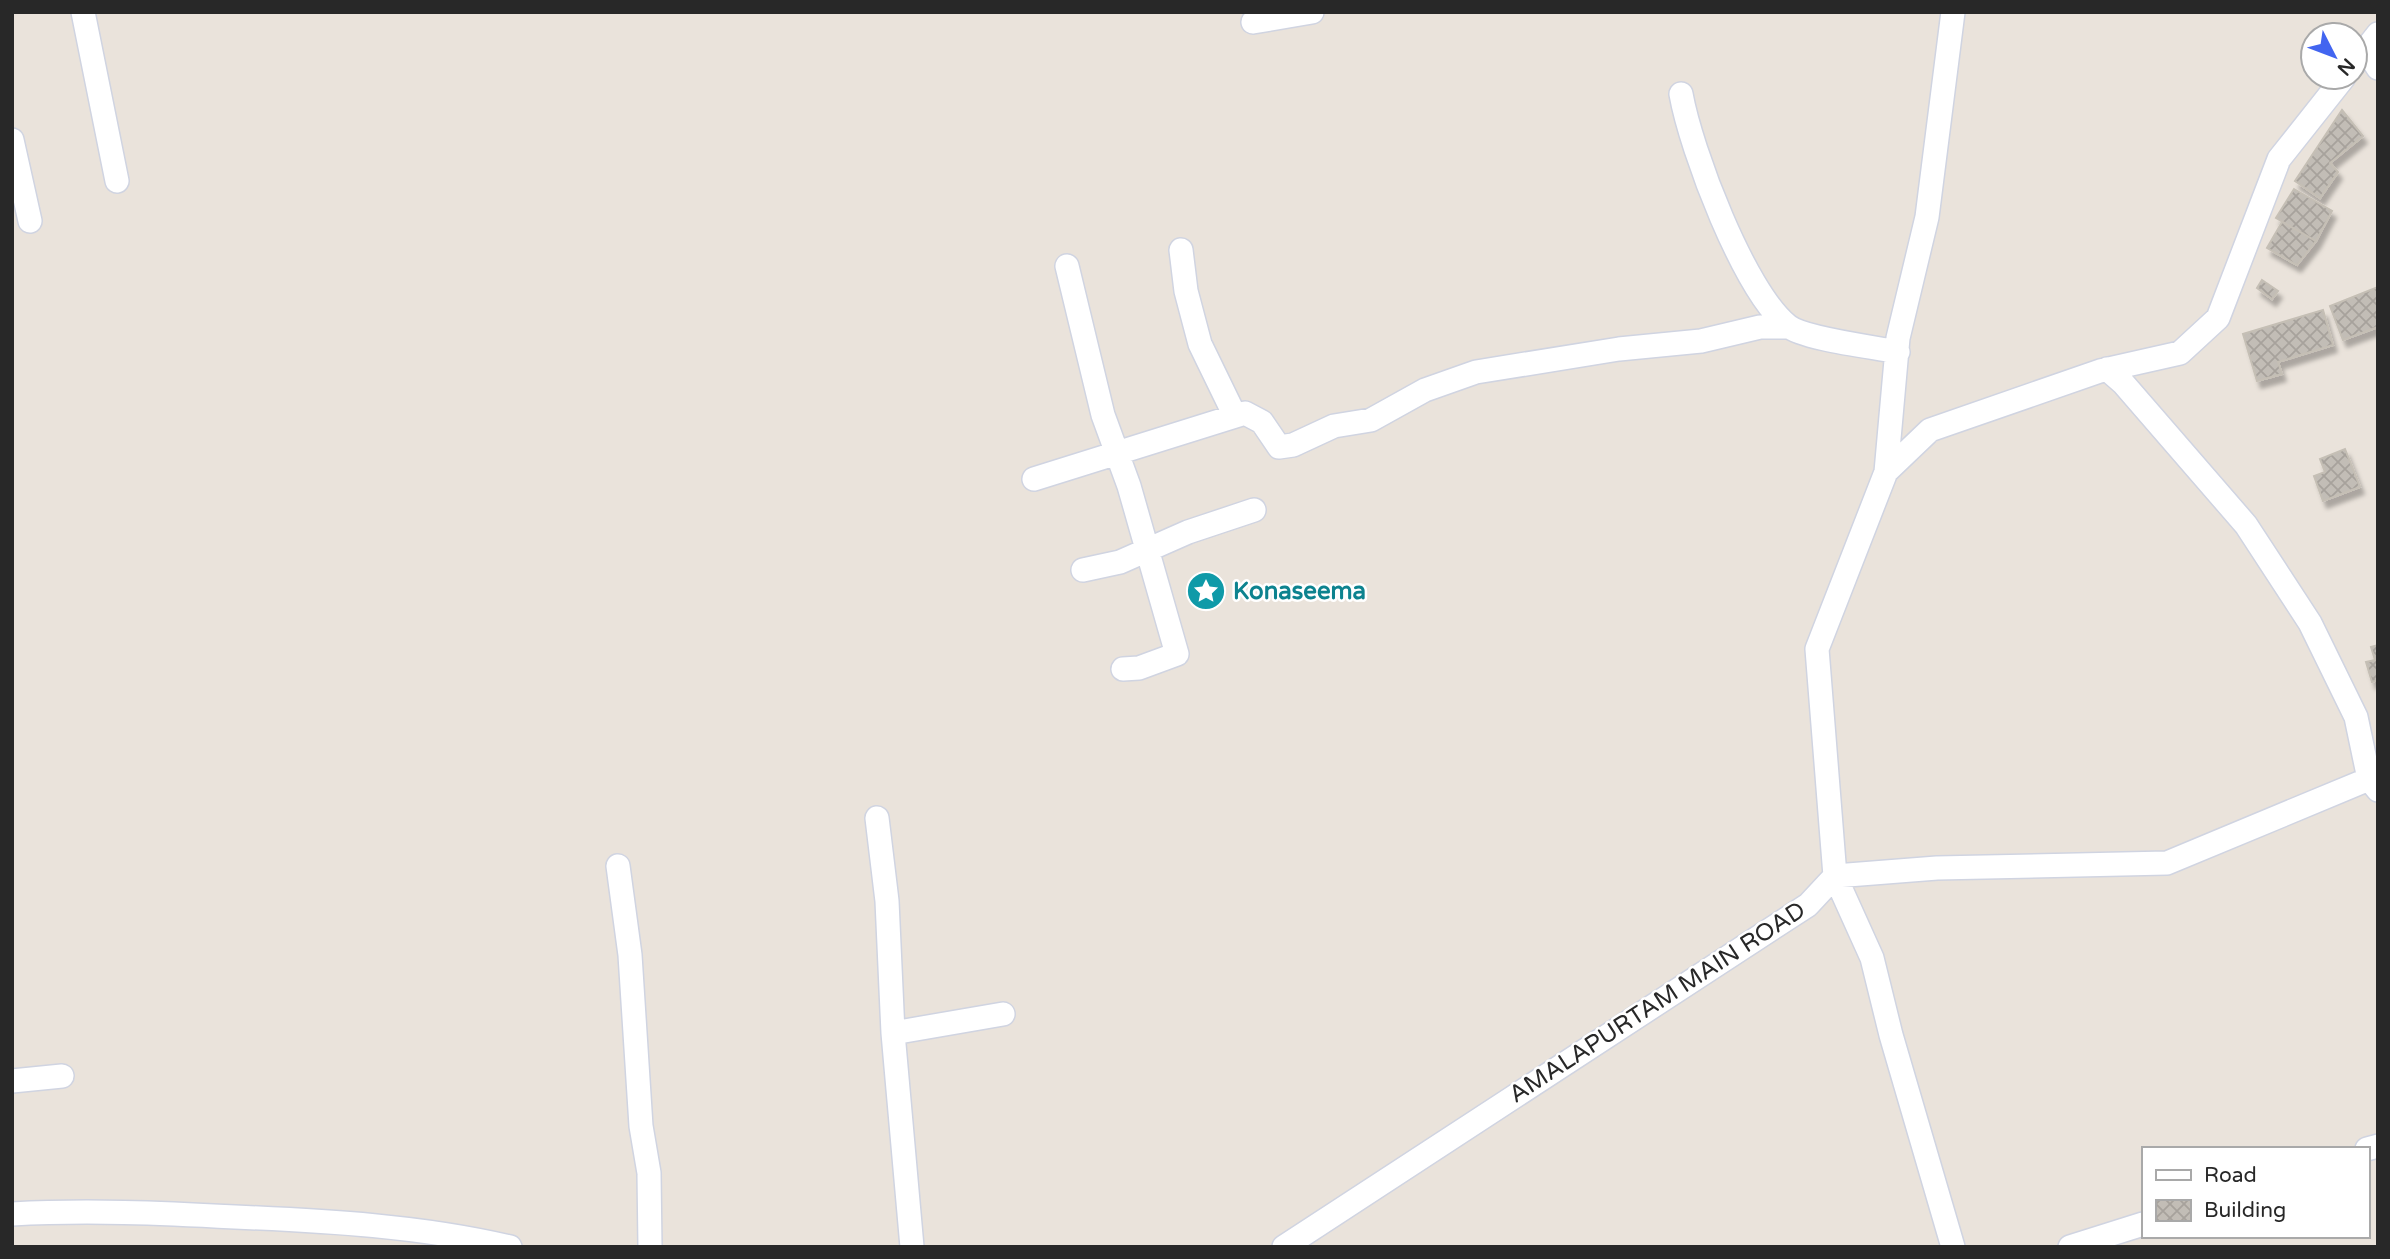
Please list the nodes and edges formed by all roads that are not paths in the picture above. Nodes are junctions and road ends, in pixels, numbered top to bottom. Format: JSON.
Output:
{"nodes":[{"id":1,"x":83,"y":12,"type":"edge"},
{"id":2,"x":1312,"y":12,"type":"edge"},
{"id":3,"x":1953,"y":12,"type":"edge"},
{"id":4,"x":1253,"y":22,"type":"dead end"},
{"id":5,"x":2333,"y":91,"type":"edge"},
{"id":6,"x":1681,"y":94,"type":"dead end"},
{"id":7,"x":12,"y":140,"type":"edge"},
{"id":8,"x":117,"y":181,"type":"dead end"},
{"id":9,"x":30,"y":221,"type":"dead end"},
{"id":10,"x":1181,"y":250,"type":"dead end"},
{"id":11,"x":1067,"y":266,"type":"dead end"},
{"id":12,"x":1788,"y":327,"type":"junction"},
{"id":13,"x":1898,"y":352,"type":"junction"},
{"id":14,"x":2107,"y":369,"type":"junction"},
{"id":15,"x":1235,"y":416,"type":"junction"},
{"id":16,"x":1118,"y":452,"type":"junction"},
{"id":17,"x":1886,"y":472,"type":"junction"},
{"id":18,"x":1034,"y":479,"type":"dead end"},
{"id":19,"x":1254,"y":510,"type":"dead end"},
{"id":20,"x":1147,"y":552,"type":"junction"},
{"id":21,"x":1083,"y":570,"type":"dead end"},
{"id":22,"x":1123,"y":670,"type":"dead end"},
{"id":23,"x":2373,"y":784,"type":"edge"},
{"id":24,"x":877,"y":818,"type":"dead end"},
{"id":25,"x":618,"y":866,"type":"dead end"},
{"id":26,"x":1835,"y":876,"type":"junction"},
{"id":27,"x":1003,"y":1014,"type":"dead end"},
{"id":28,"x":893,"y":1033,"type":"junction"},
{"id":29,"x":62,"y":1076,"type":"dead end"},
{"id":30,"x":12,"y":1081,"type":"edge"},
{"id":31,"x":12,"y":1214,"type":"edge"},
{"id":32,"x":2142,"y":1224,"type":"edge"},
{"id":33,"x":510,"y":1247,"type":"edge"},
{"id":34,"x":650,"y":1247,"type":"edge"},
{"id":35,"x":912,"y":1247,"type":"edge"},
{"id":36,"x":1284,"y":1247,"type":"edge"},
{"id":37,"x":1953,"y":1247,"type":"edge"},
{"id":38,"x":2070,"y":1247,"type":"edge"}],
"edges":[{"from":1,"to":8,"type":"street"},
{"from":2,"to":4,"type":"street"},
{"from":3,"to":13,"type":"street"},
{"from":5,"to":14,"type":"street"},
{"from":6,"to":12,"type":"street"},
{"from":7,"to":9,"type":"street"},
{"from":10,"to":15,"type":"street"},
{"from":11,"to":16,"type":"street"},
{"from":12,"to":13,"type":"street"},
{"from":12,"to":15,"type":"street"},
{"from":13,"to":17,"type":"street"},
{"from":14,"to":17,"type":"street"},
{"from":14,"to":23,"type":"street"},
{"from":15,"to":16,"type":"street"},
{"from":16,"to":18,"type":"street"},
{"from":16,"to":20,"type":"street"},
{"from":17,"to":26,"type":"street"},
{"from":19,"to":20,"type":"street"},
{"from":20,"to":21,"type":"street"},
{"from":20,"to":22,"type":"street"},
{"from":23,"to":26,"type":"street"},
{"from":24,"to":28,"type":"street"},
{"from":25,"to":34,"type":"street"},
{"from":26,"to":36,"type":"street","name":"AMALAPURTAM MAIN ROAD"},
{"from":26,"to":37,"type":"street"},
{"from":27,"to":28,"type":"street"},
{"from":28,"to":35,"type":"street"},
{"from":29,"to":30,"type":"street"},
{"from":31,"to":33,"type":"street"},
{"from":32,"to":38,"type":"street"}]}
